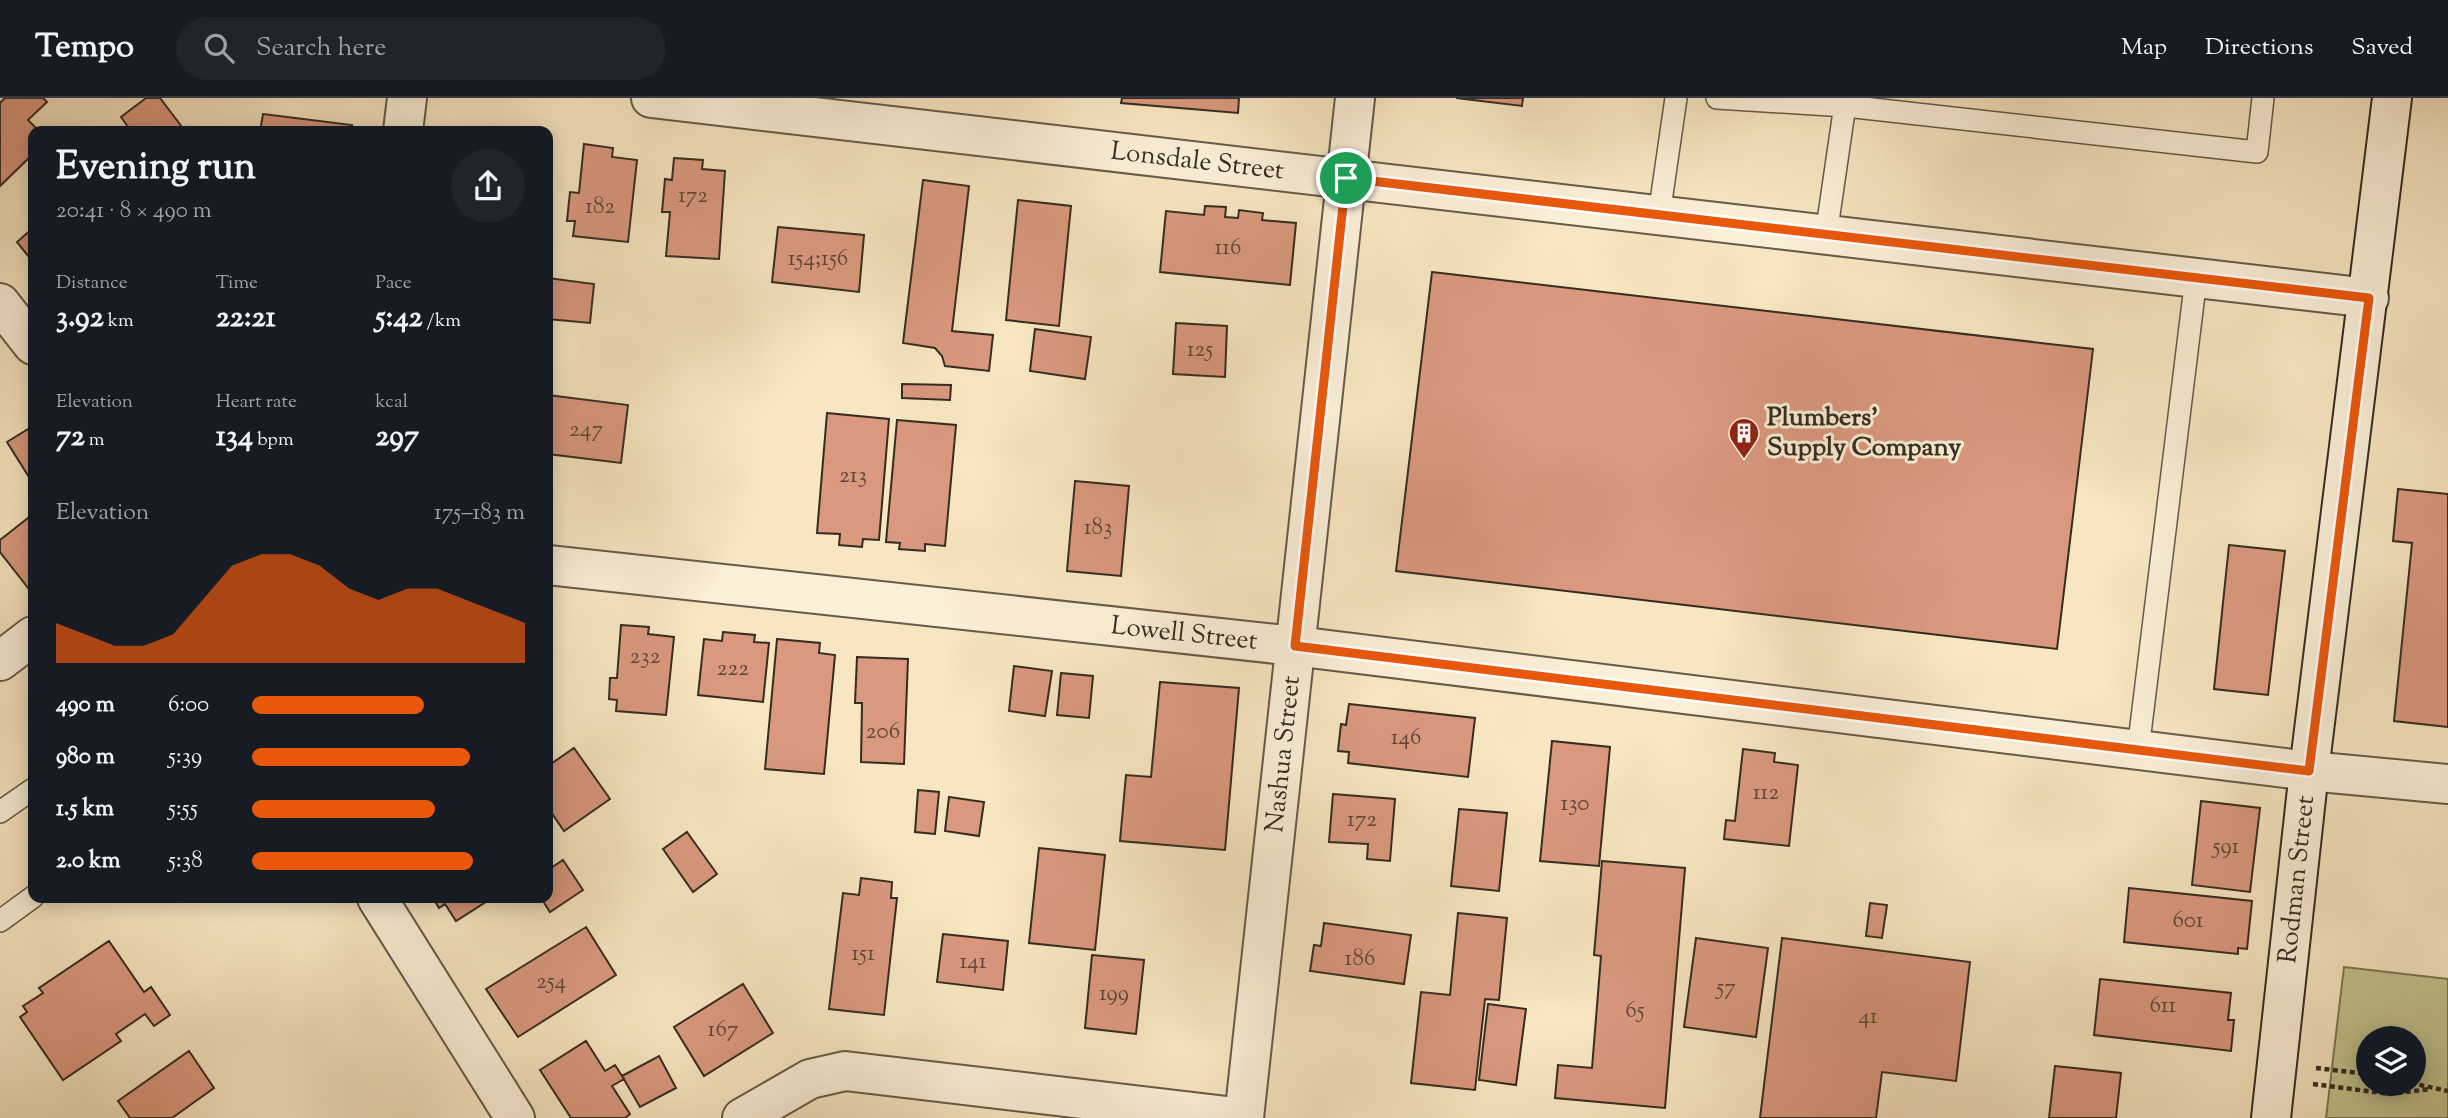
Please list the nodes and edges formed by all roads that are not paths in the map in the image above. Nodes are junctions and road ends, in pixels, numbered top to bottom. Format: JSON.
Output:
{"nodes":[{"id":1,"x":407,"y":98,"type":"edge"},
{"id":2,"x":651,"y":98,"type":"edge"},
{"id":3,"x":1355,"y":98,"type":"edge"},
{"id":4,"x":1676,"y":98,"type":"edge"},
{"id":5,"x":1717,"y":98,"type":"edge"},
{"id":6,"x":2263,"y":98,"type":"edge"},
{"id":7,"x":2392,"y":98,"type":"edge"},
{"id":8,"x":1846,"y":102,"type":"edge"},
{"id":9,"x":404,"y":126,"type":"edge"},
{"id":10,"x":1346,"y":178,"type":"junction"},
{"id":11,"x":1659,"y":215,"type":"junction"},
{"id":12,"x":1826,"y":235,"type":"junction"},
{"id":13,"x":2196,"y":278,"type":"junction"},
{"id":14,"x":2369,"y":298,"type":"junction"},
{"id":15,"x":0,"y":303,"type":"edge"},
{"id":16,"x":28,"y":339,"type":"edge"},
{"id":17,"x":553,"y":566,"type":"edge"},
{"id":18,"x":28,"y":640,"type":"edge"},
{"id":19,"x":1295,"y":646,"type":"junction"},
{"id":20,"x":0,"y":661,"type":"edge"},
{"id":21,"x":2138,"y":750,"type":"junction"},
{"id":22,"x":2309,"y":771,"type":"junction"},
{"id":23,"x":2448,"y":784,"type":"edge"},
{"id":24,"x":28,"y":792,"type":"edge"},
{"id":25,"x":0,"y":812,"type":"edge"},
{"id":26,"x":28,"y":901,"type":"edge"},
{"id":27,"x":380,"y":903,"type":"edge"},
{"id":28,"x":0,"y":921,"type":"edge"},
{"id":29,"x":515,"y":1118,"type":"edge"},
{"id":30,"x":742,"y":1118,"type":"edge"},
{"id":31,"x":1244,"y":1118,"type":"edge"},
{"id":32,"x":2271,"y":1118,"type":"edge"}],
"edges":[{"from":1,"to":9,"type":"street"},
{"from":2,"to":10,"type":"street","name":"Lonsdale Street"},
{"from":3,"to":10,"type":"street","name":"Nashua Street"},
{"from":4,"to":11,"type":"lane"},
{"from":5,"to":8,"type":"lane"},
{"from":6,"to":8,"type":"lane"},
{"from":7,"to":14,"type":"street","name":"Rodman Street"},
{"from":8,"to":12,"type":"lane"},
{"from":10,"to":11,"type":"street","name":"Lonsdale Street"},
{"from":10,"to":19,"type":"street","name":"Nashua Street"},
{"from":11,"to":12,"type":"street","name":"Lonsdale Street"},
{"from":12,"to":13,"type":"street","name":"Lonsdale Street"},
{"from":13,"to":14,"type":"street","name":"Lonsdale Street"},
{"from":13,"to":21,"type":"lane"},
{"from":14,"to":22,"type":"street","name":"Rodman Street"},
{"from":15,"to":16,"type":"street"},
{"from":17,"to":19,"type":"street","name":"Lowell Street"},
{"from":18,"to":20,"type":"street"},
{"from":19,"to":21,"type":"street","name":"Lowell Street"},
{"from":19,"to":31,"type":"street","name":"Nashua Street"},
{"from":21,"to":22,"type":"street","name":"Lowell Street"},
{"from":22,"to":23,"type":"street","name":"Lowell Street"},
{"from":22,"to":32,"type":"street","name":"Rodman Street"},
{"from":24,"to":25,"type":"lane"},
{"from":26,"to":28,"type":"lane"},
{"from":27,"to":29,"type":"street"},
{"from":30,"to":31,"type":"street"}]}
